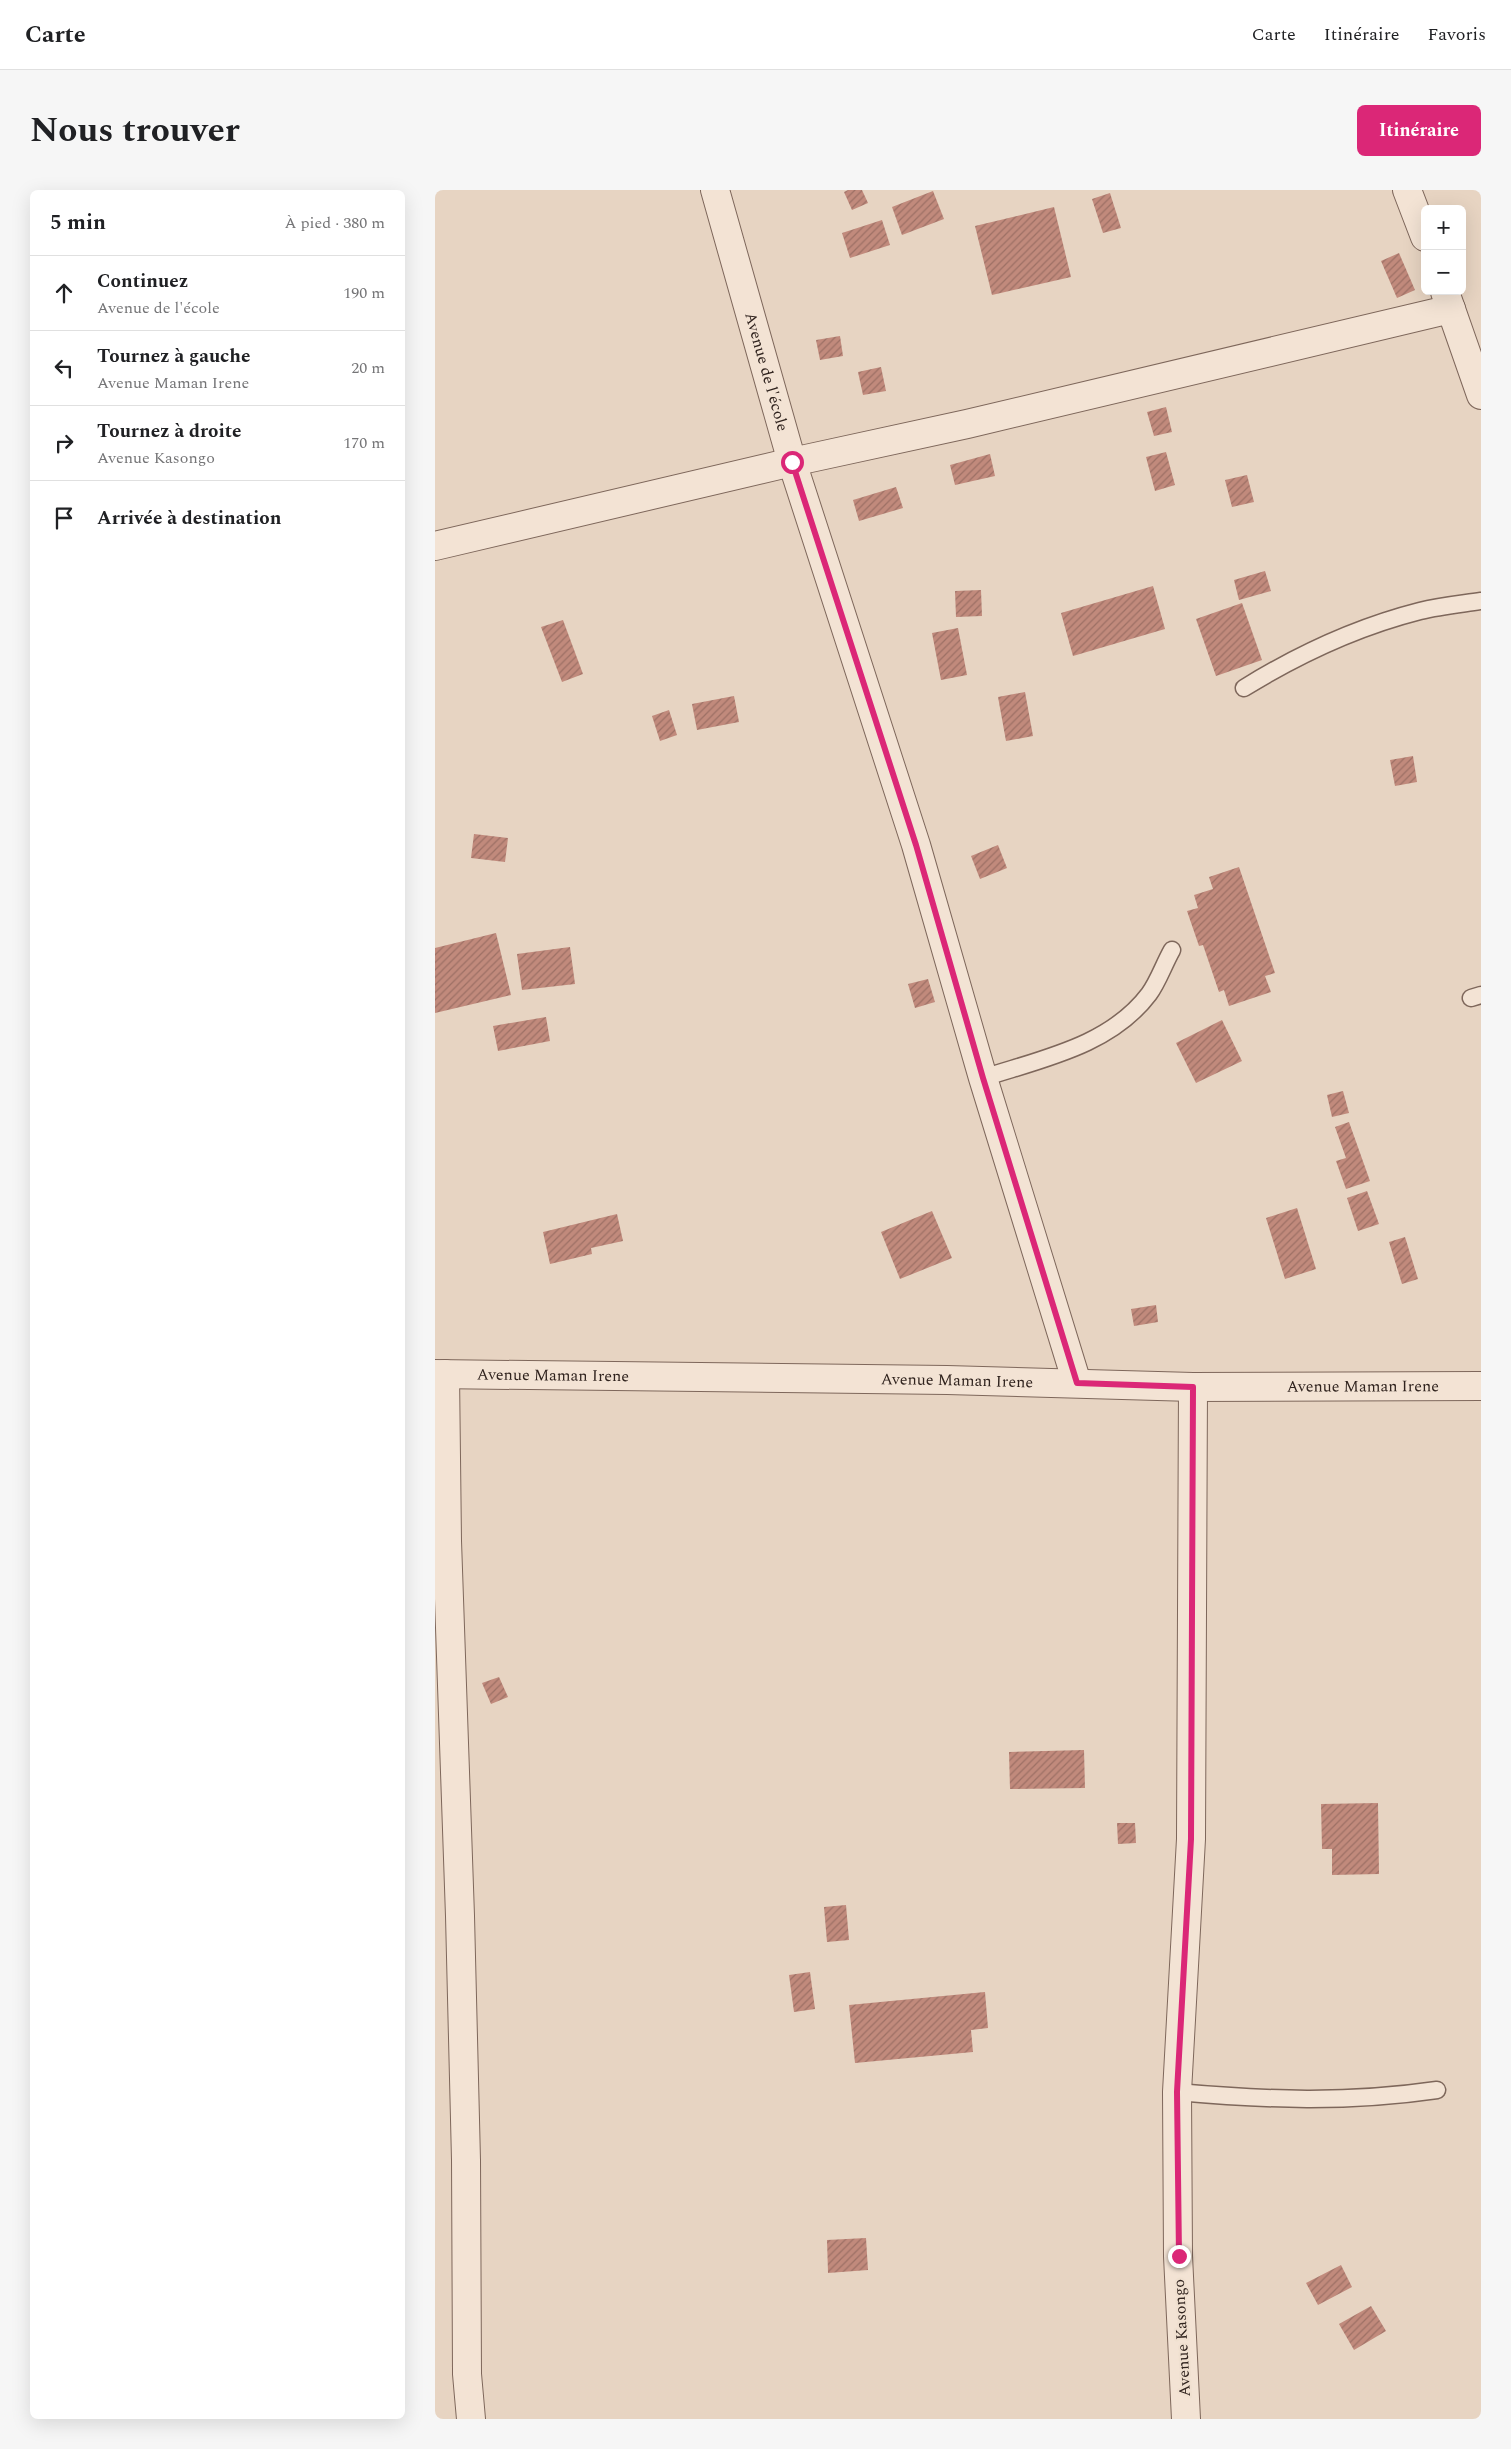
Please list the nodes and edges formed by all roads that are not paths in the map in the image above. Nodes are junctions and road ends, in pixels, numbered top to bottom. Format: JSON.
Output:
{"nodes":[{"id":1,"x":715,"y":190,"type":"edge"},
{"id":2,"x":1407,"y":190,"type":"edge"},
{"id":3,"x":1421,"y":227,"type":"edge"},
{"id":4,"x":1448,"y":300,"type":"edge"},
{"id":5,"x":1481,"y":395,"type":"edge"},
{"id":6,"x":792,"y":462,"type":"junction"},
{"id":7,"x":435,"y":546,"type":"edge"},
{"id":8,"x":1481,"y":600,"type":"edge"},
{"id":9,"x":1244,"y":688,"type":"dead end"},
{"id":10,"x":1172,"y":950,"type":"dead end"},
{"id":11,"x":983,"y":1078,"type":"junction"},
{"id":12,"x":440,"y":1374,"type":"edge"},
{"id":13,"x":1077,"y":1383,"type":"junction"},
{"id":14,"x":1481,"y":1386,"type":"edge"},
{"id":15,"x":1193,"y":1387,"type":"junction"},
{"id":16,"x":1437,"y":2090,"type":"dead end"},
{"id":17,"x":1177,"y":2092,"type":"junction"},
{"id":18,"x":471,"y":2419,"type":"edge"},
{"id":19,"x":1186,"y":2419,"type":"edge"}],
"edges":[{"from":1,"to":6,"type":"street","name":"Avenue de l'école"},
{"from":2,"to":3,"type":"street"},
{"from":4,"to":5,"type":"street"},
{"from":4,"to":6,"type":"street"},
{"from":6,"to":7,"type":"street"},
{"from":6,"to":11,"type":"street","name":"Avenue de l'école"},
{"from":8,"to":9,"type":"lane"},
{"from":10,"to":11,"type":"lane"},
{"from":11,"to":13,"type":"street","name":"Avenue de l'école"},
{"from":12,"to":13,"type":"street","name":"Avenue Maman Irene"},
{"from":12,"to":18,"type":"street"},
{"from":13,"to":15,"type":"street","name":"Avenue Maman Irene"},
{"from":14,"to":15,"type":"street","name":"Avenue Maman Irene"},
{"from":15,"to":17,"type":"street","name":"Avenue Kasongo"},
{"from":16,"to":17,"type":"lane"},
{"from":17,"to":19,"type":"street","name":"Avenue Kasongo"}]}
